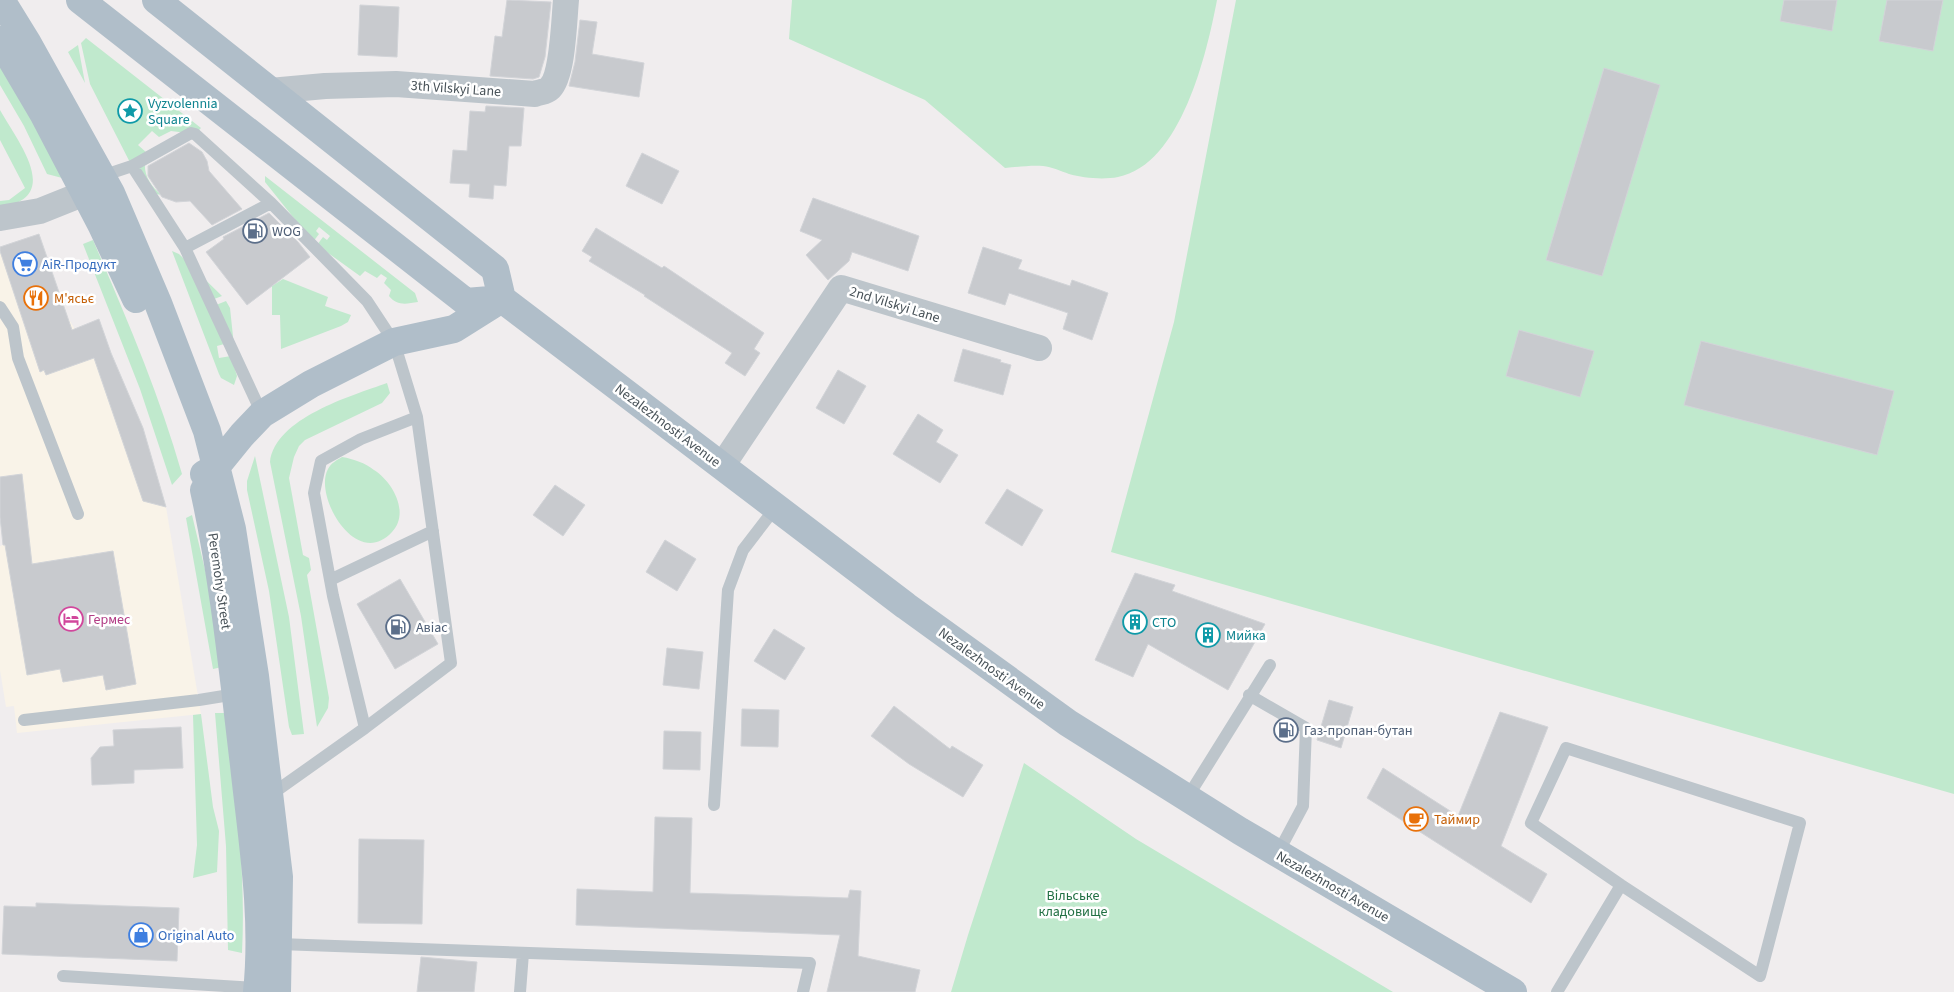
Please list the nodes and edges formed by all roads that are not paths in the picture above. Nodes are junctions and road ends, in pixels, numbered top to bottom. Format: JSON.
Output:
{"nodes":[{"id":1,"x":0,"y":0,"type":"edge"},
{"id":2,"x":80,"y":0,"type":"edge"},
{"id":3,"x":156,"y":0,"type":"edge"},
{"id":4,"x":566,"y":0,"type":"edge"},
{"id":5,"x":0,"y":40,"type":"edge"},
{"id":6,"x":270,"y":91,"type":"junction"},
{"id":7,"x":132,"y":166,"type":"junction"},
{"id":8,"x":93,"y":185,"type":"junction"},
{"id":9,"x":271,"y":203,"type":"junction"},
{"id":10,"x":0,"y":218,"type":"edge"},
{"id":11,"x":185,"y":248,"type":"junction"},
{"id":12,"x":502,"y":299,"type":"junction"},
{"id":13,"x":0,"y":307,"type":"edge"},
{"id":14,"x":394,"y":342,"type":"junction"},
{"id":15,"x":1039,"y":348,"type":"dead end"},
{"id":16,"x":262,"y":414,"type":"junction"},
{"id":17,"x":417,"y":417,"type":"junction"},
{"id":18,"x":722,"y":466,"type":"junction"},
{"id":19,"x":208,"y":471,"type":"junction"},
{"id":20,"x":776,"y":507,"type":"junction"},
{"id":21,"x":78,"y":514,"type":"dead end"},
{"id":22,"x":433,"y":531,"type":"junction"},
{"id":23,"x":330,"y":580,"type":"junction"},
{"id":24,"x":1270,"y":664,"type":"dead end"},
{"id":25,"x":236,"y":694,"type":"junction"},
{"id":26,"x":1249,"y":695,"type":"junction"},
{"id":27,"x":24,"y":720,"type":"dead end"},
{"id":28,"x":365,"y":728,"type":"junction"},
{"id":29,"x":258,"y":795,"type":"junction"},
{"id":30,"x":1187,"y":798,"type":"junction"},
{"id":31,"x":714,"y":806,"type":"dead end"},
{"id":32,"x":1278,"y":853,"type":"junction"},
{"id":33,"x":1622,"y":885,"type":"junction"},
{"id":34,"x":279,"y":944,"type":"junction"},
{"id":35,"x":523,"y":953,"type":"junction"},
{"id":36,"x":63,"y":976,"type":"dead end"},
{"id":37,"x":264,"y":991,"type":"edge"},
{"id":38,"x":520,"y":992,"type":"edge"},
{"id":39,"x":803,"y":992,"type":"edge"},
{"id":40,"x":1513,"y":992,"type":"edge"},
{"id":41,"x":1557,"y":992,"type":"edge"}],
"edges":[{"from":1,"to":8,"type":"main road"},
{"from":2,"to":12,"type":"main road"},
{"from":3,"to":6,"type":"main road"},
{"from":4,"to":6,"type":"street","name":"3th Vilskyi Lane"},
{"from":5,"to":8,"type":"main road"},
{"from":6,"to":12,"type":"main road"},
{"from":7,"to":8,"type":"lane"},
{"from":7,"to":9,"type":"lane"},
{"from":7,"to":11,"type":"lane"},
{"from":8,"to":10,"type":"street"},
{"from":8,"to":19,"type":"main road","name":"Peremohy Street"},
{"from":9,"to":11,"type":"lane"},
{"from":9,"to":14,"type":"lane"},
{"from":11,"to":16,"type":"lane"},
{"from":12,"to":14,"type":"main road"},
{"from":12,"to":18,"type":"main road","name":"Nezalezhnosti Avenue"},
{"from":13,"to":21,"type":"lane"},
{"from":14,"to":16,"type":"main road"},
{"from":14,"to":17,"type":"lane"},
{"from":15,"to":18,"type":"street","name":"2nd Vilskyi Lane"},
{"from":16,"to":19,"type":"main road"},
{"from":17,"to":22,"type":"lane"},
{"from":17,"to":23,"type":"lane"},
{"from":18,"to":20,"type":"main road","name":"Nezalezhnosti Avenue"},
{"from":19,"to":25,"type":"main road","name":"Peremohy Street"},
{"from":19,"to":29,"type":"main road","name":"Peremohy Street"},
{"from":20,"to":30,"type":"main road","name":"Nezalezhnosti Avenue"},
{"from":20,"to":31,"type":"lane"},
{"from":22,"to":23,"type":"lane"},
{"from":22,"to":28,"type":"lane"},
{"from":23,"to":28,"type":"lane"},
{"from":24,"to":26,"type":"lane"},
{"from":25,"to":27,"type":"lane"},
{"from":25,"to":29,"type":"main road","name":"Peremohy Street"},
{"from":26,"to":30,"type":"lane"},
{"from":26,"to":32,"type":"lane"},
{"from":28,"to":29,"type":"lane"},
{"from":29,"to":34,"type":"main road","name":"Peremohy Street"},
{"from":29,"to":37,"type":"main road","name":"Peremohy Street"},
{"from":30,"to":32,"type":"main road","name":"Nezalezhnosti Avenue"},
{"from":32,"to":40,"type":"main road","name":"Nezalezhnosti Avenue"},
{"from":33,"to":33,"type":"lane"},
{"from":33,"to":41,"type":"lane"},
{"from":34,"to":35,"type":"lane"},
{"from":34,"to":37,"type":"main road","name":"Peremohy Street"},
{"from":35,"to":38,"type":"lane"},
{"from":35,"to":39,"type":"lane"},
{"from":36,"to":37,"type":"lane"}]}
